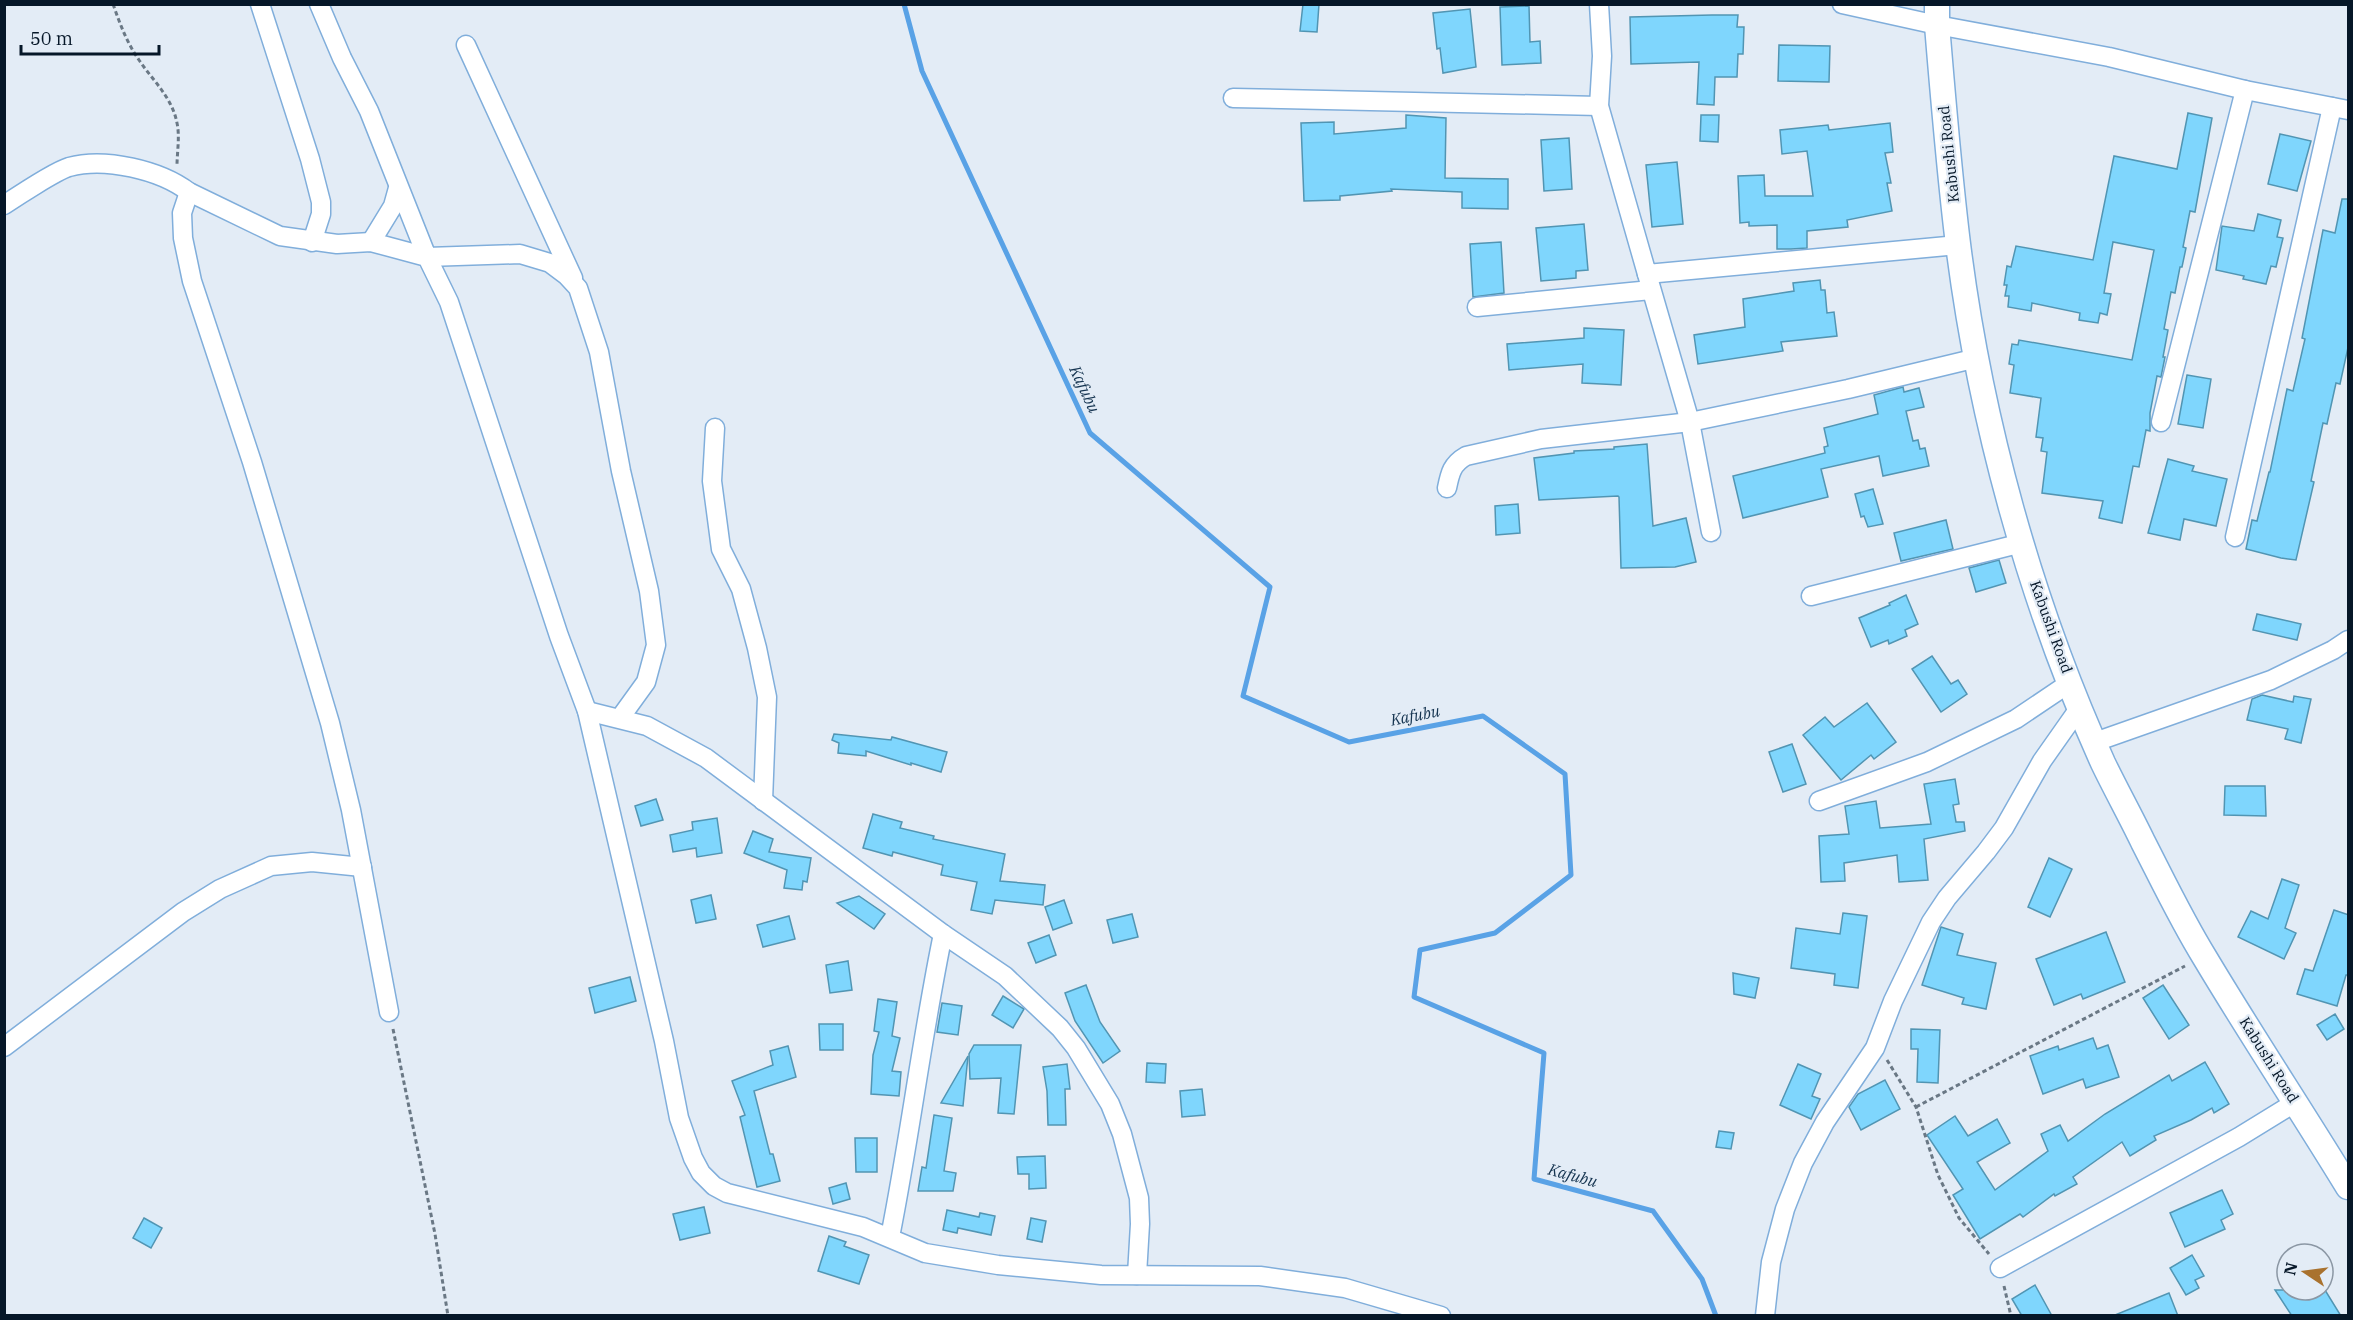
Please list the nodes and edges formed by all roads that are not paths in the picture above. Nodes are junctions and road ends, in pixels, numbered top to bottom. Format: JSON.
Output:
{"nodes":[{"id":1,"x":260,"y":4,"type":"edge"},
{"id":2,"x":319,"y":4,"type":"edge"},
{"id":3,"x":1599,"y":4,"type":"edge"},
{"id":4,"x":1842,"y":4,"type":"edge"},
{"id":5,"x":1937,"y":15,"type":"edge"},
{"id":6,"x":466,"y":45,"type":"dead end"},
{"id":7,"x":2245,"y":90,"type":"junction"},
{"id":8,"x":1233,"y":98,"type":"dead end"},
{"id":9,"x":1599,"y":106,"type":"junction"},
{"id":10,"x":2340,"y":109,"type":"edge"},
{"id":11,"x":182,"y":187,"type":"junction"},
{"id":12,"x":398,"y":188,"type":"junction"},
{"id":13,"x":4,"y":205,"type":"edge"},
{"id":14,"x":312,"y":242,"type":"junction"},
{"id":15,"x":371,"y":242,"type":"junction"},
{"id":16,"x":1958,"y":245,"type":"junction"},
{"id":17,"x":427,"y":257,"type":"junction"},
{"id":18,"x":1649,"y":282,"type":"junction"},
{"id":19,"x":578,"y":288,"type":"junction"},
{"id":20,"x":1477,"y":307,"type":"dead end"},
{"id":21,"x":1977,"y":358,"type":"junction"},
{"id":22,"x":1690,"y":422,"type":"junction"},
{"id":23,"x":2161,"y":422,"type":"dead end"},
{"id":24,"x":715,"y":428,"type":"dead end"},
{"id":25,"x":1447,"y":488,"type":"dead end"},
{"id":26,"x":1710,"y":532,"type":"dead end"},
{"id":27,"x":2235,"y":537,"type":"dead end"},
{"id":28,"x":2022,"y":543,"type":"junction"},
{"id":29,"x":1811,"y":596,"type":"dead end"},
{"id":30,"x":2349,"y":639,"type":"edge"},
{"id":31,"x":2071,"y":682,"type":"junction"},
{"id":32,"x":2080,"y":707,"type":"junction"},
{"id":33,"x":587,"y":711,"type":"junction"},
{"id":34,"x":620,"y":718,"type":"junction"},
{"id":35,"x":2095,"y":742,"type":"junction"},
{"id":36,"x":764,"y":801,"type":"junction"},
{"id":37,"x":1819,"y":801,"type":"dead end"},
{"id":38,"x":362,"y":867,"type":"junction"},
{"id":39,"x":944,"y":934,"type":"junction"},
{"id":40,"x":389,"y":1012,"type":"road end"},
{"id":41,"x":4,"y":1047,"type":"edge"},
{"id":42,"x":2296,"y":1102,"type":"junction"},
{"id":43,"x":2349,"y":1187,"type":"edge"},
{"id":44,"x":890,"y":1238,"type":"junction"},
{"id":45,"x":2000,"y":1268,"type":"road end"},
{"id":46,"x":1137,"y":1275,"type":"junction"},
{"id":47,"x":1441,"y":1316,"type":"edge"},
{"id":48,"x":1765,"y":1316,"type":"edge"}],
"edges":[{"from":1,"to":14,"type":"street"},
{"from":2,"to":12,"type":"street"},
{"from":3,"to":9,"type":"street"},
{"from":4,"to":5,"type":"street"},
{"from":5,"to":7,"type":"street"},
{"from":5,"to":16,"type":"main road","name":"Kabushi Road"},
{"from":6,"to":19,"type":"street"},
{"from":7,"to":10,"type":"street"},
{"from":7,"to":23,"type":"street"},
{"from":8,"to":9,"type":"street"},
{"from":9,"to":18,"type":"street"},
{"from":10,"to":27,"type":"street"},
{"from":11,"to":13,"type":"street"},
{"from":11,"to":14,"type":"street"},
{"from":11,"to":38,"type":"street"},
{"from":12,"to":15,"type":"street"},
{"from":12,"to":17,"type":"street"},
{"from":14,"to":15,"type":"street"},
{"from":15,"to":17,"type":"street"},
{"from":16,"to":18,"type":"street"},
{"from":16,"to":21,"type":"main road","name":"Kabushi Road"},
{"from":17,"to":19,"type":"street"},
{"from":17,"to":33,"type":"street"},
{"from":18,"to":20,"type":"street"},
{"from":18,"to":22,"type":"street"},
{"from":19,"to":34,"type":"street"},
{"from":21,"to":22,"type":"street"},
{"from":21,"to":28,"type":"main road","name":"Kabushi Road"},
{"from":22,"to":25,"type":"street"},
{"from":22,"to":26,"type":"street"},
{"from":24,"to":36,"type":"street"},
{"from":28,"to":29,"type":"street"},
{"from":28,"to":31,"type":"main road","name":"Kabushi Road"},
{"from":30,"to":35,"type":"street"},
{"from":31,"to":32,"type":"main road","name":"Kabushi Road"},
{"from":31,"to":37,"type":"street"},
{"from":32,"to":35,"type":"main road","name":"Kabushi Road"},
{"from":32,"to":48,"type":"street"},
{"from":33,"to":34,"type":"street"},
{"from":33,"to":44,"type":"street"},
{"from":34,"to":36,"type":"street"},
{"from":35,"to":42,"type":"main road","name":"Kabushi Road"},
{"from":36,"to":39,"type":"street"},
{"from":38,"to":40,"type":"street"},
{"from":38,"to":41,"type":"street"},
{"from":39,"to":44,"type":"street"},
{"from":39,"to":46,"type":"street"},
{"from":42,"to":43,"type":"main road","name":"Kabushi Road"},
{"from":42,"to":45,"type":"street"},
{"from":44,"to":46,"type":"street"},
{"from":46,"to":47,"type":"street"}]}
